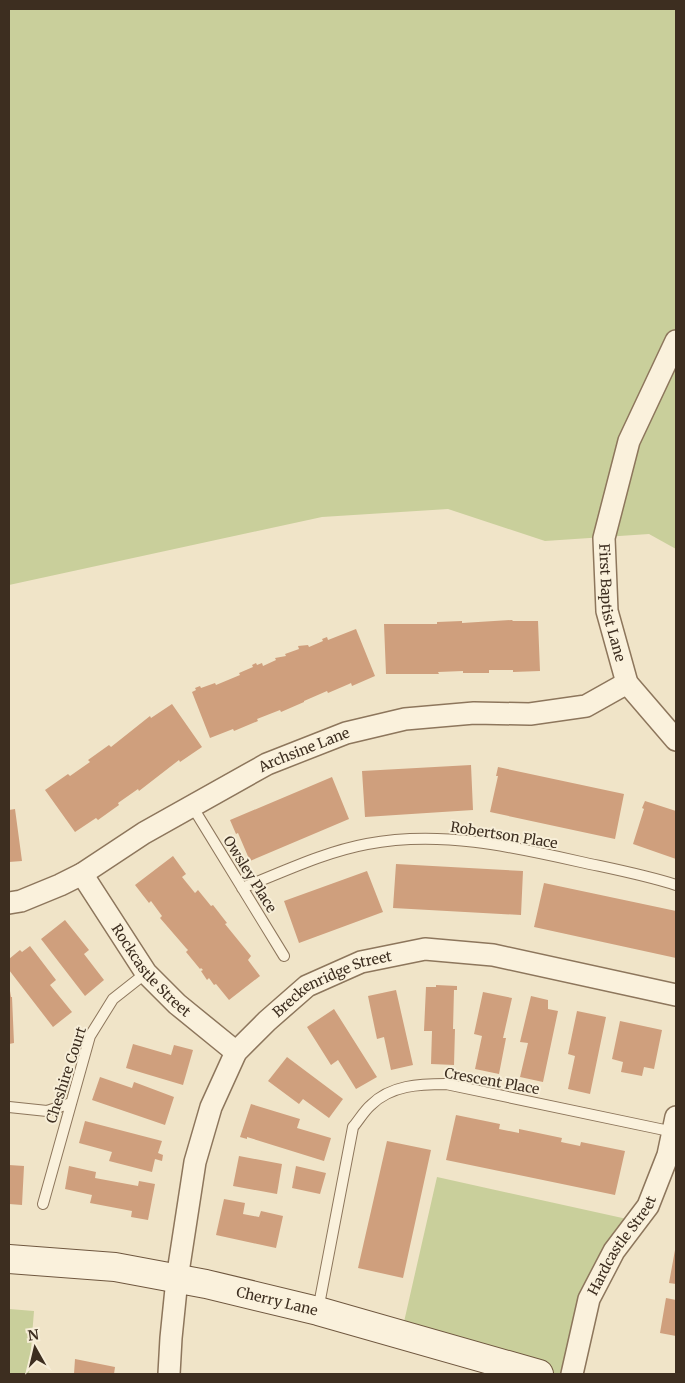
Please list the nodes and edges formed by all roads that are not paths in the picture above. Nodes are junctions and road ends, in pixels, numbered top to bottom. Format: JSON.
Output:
{"nodes":[{"id":1,"x":676,"y":341,"type":"edge"},
{"id":2,"x":627,"y":683,"type":"junction"},
{"id":3,"x":676,"y":740,"type":"edge"},
{"id":4,"x":192,"y":806,"type":"junction"},
{"id":5,"x":82,"y":874,"type":"junction"},
{"id":6,"x":676,"y":885,"type":"edge"},
{"id":7,"x":242,"y":888,"type":"junction"},
{"id":8,"x":9,"y":903,"type":"edge"},
{"id":9,"x":284,"y":956,"type":"dead end"},
{"id":10,"x":146,"y":973,"type":"junction"},
{"id":11,"x":676,"y":995,"type":"edge"},
{"id":12,"x":236,"y":1052,"type":"junction"},
{"id":13,"x":71,"y":1103,"type":"junction"},
{"id":14,"x":9,"y":1107,"type":"edge"},
{"id":15,"x":675,"y":1127,"type":"edge"},
{"id":16,"x":43,"y":1204,"type":"dead end"},
{"id":17,"x":9,"y":1259,"type":"edge"},
{"id":18,"x":177,"y":1278,"type":"junction"},
{"id":19,"x":318,"y":1311,"type":"junction"},
{"id":20,"x":169,"y":1374,"type":"edge"},
{"id":21,"x":540,"y":1374,"type":"edge"},
{"id":22,"x":572,"y":1374,"type":"edge"}],
"edges":[{"from":1,"to":2,"type":"street","name":"First Baptist Lane"},
{"from":2,"to":3,"type":"street","name":"First Baptist Lane"},
{"from":2,"to":4,"type":"street","name":"Archsine Lane"},
{"from":4,"to":5,"type":"street","name":"Archsine Lane"},
{"from":4,"to":7,"type":"lane","name":"Owsley Place"},
{"from":5,"to":8,"type":"street","name":"Archsine Lane"},
{"from":5,"to":10,"type":"street","name":"Rockcastle Street"},
{"from":6,"to":7,"type":"lane","name":"Robertson Place"},
{"from":7,"to":9,"type":"lane","name":"Owsley Place"},
{"from":10,"to":12,"type":"street","name":"Rockcastle Street"},
{"from":10,"to":13,"type":"lane","name":"Cheshire Court"},
{"from":11,"to":12,"type":"street","name":"Breckenridge Street"},
{"from":12,"to":18,"type":"street","name":"Breckenridge Street"},
{"from":13,"to":14,"type":"lane"},
{"from":13,"to":16,"type":"lane","name":"Cheshire Court"},
{"from":15,"to":19,"type":"lane","name":"Crescent Place"},
{"from":15,"to":22,"type":"street","name":"Hardcastle Street"},
{"from":17,"to":18,"type":"street","name":"Cherry Lane"},
{"from":18,"to":19,"type":"street","name":"Cherry Lane"},
{"from":18,"to":20,"type":"street","name":"Breckenridge Street"},
{"from":19,"to":21,"type":"street","name":"Cherry Lane"}]}
